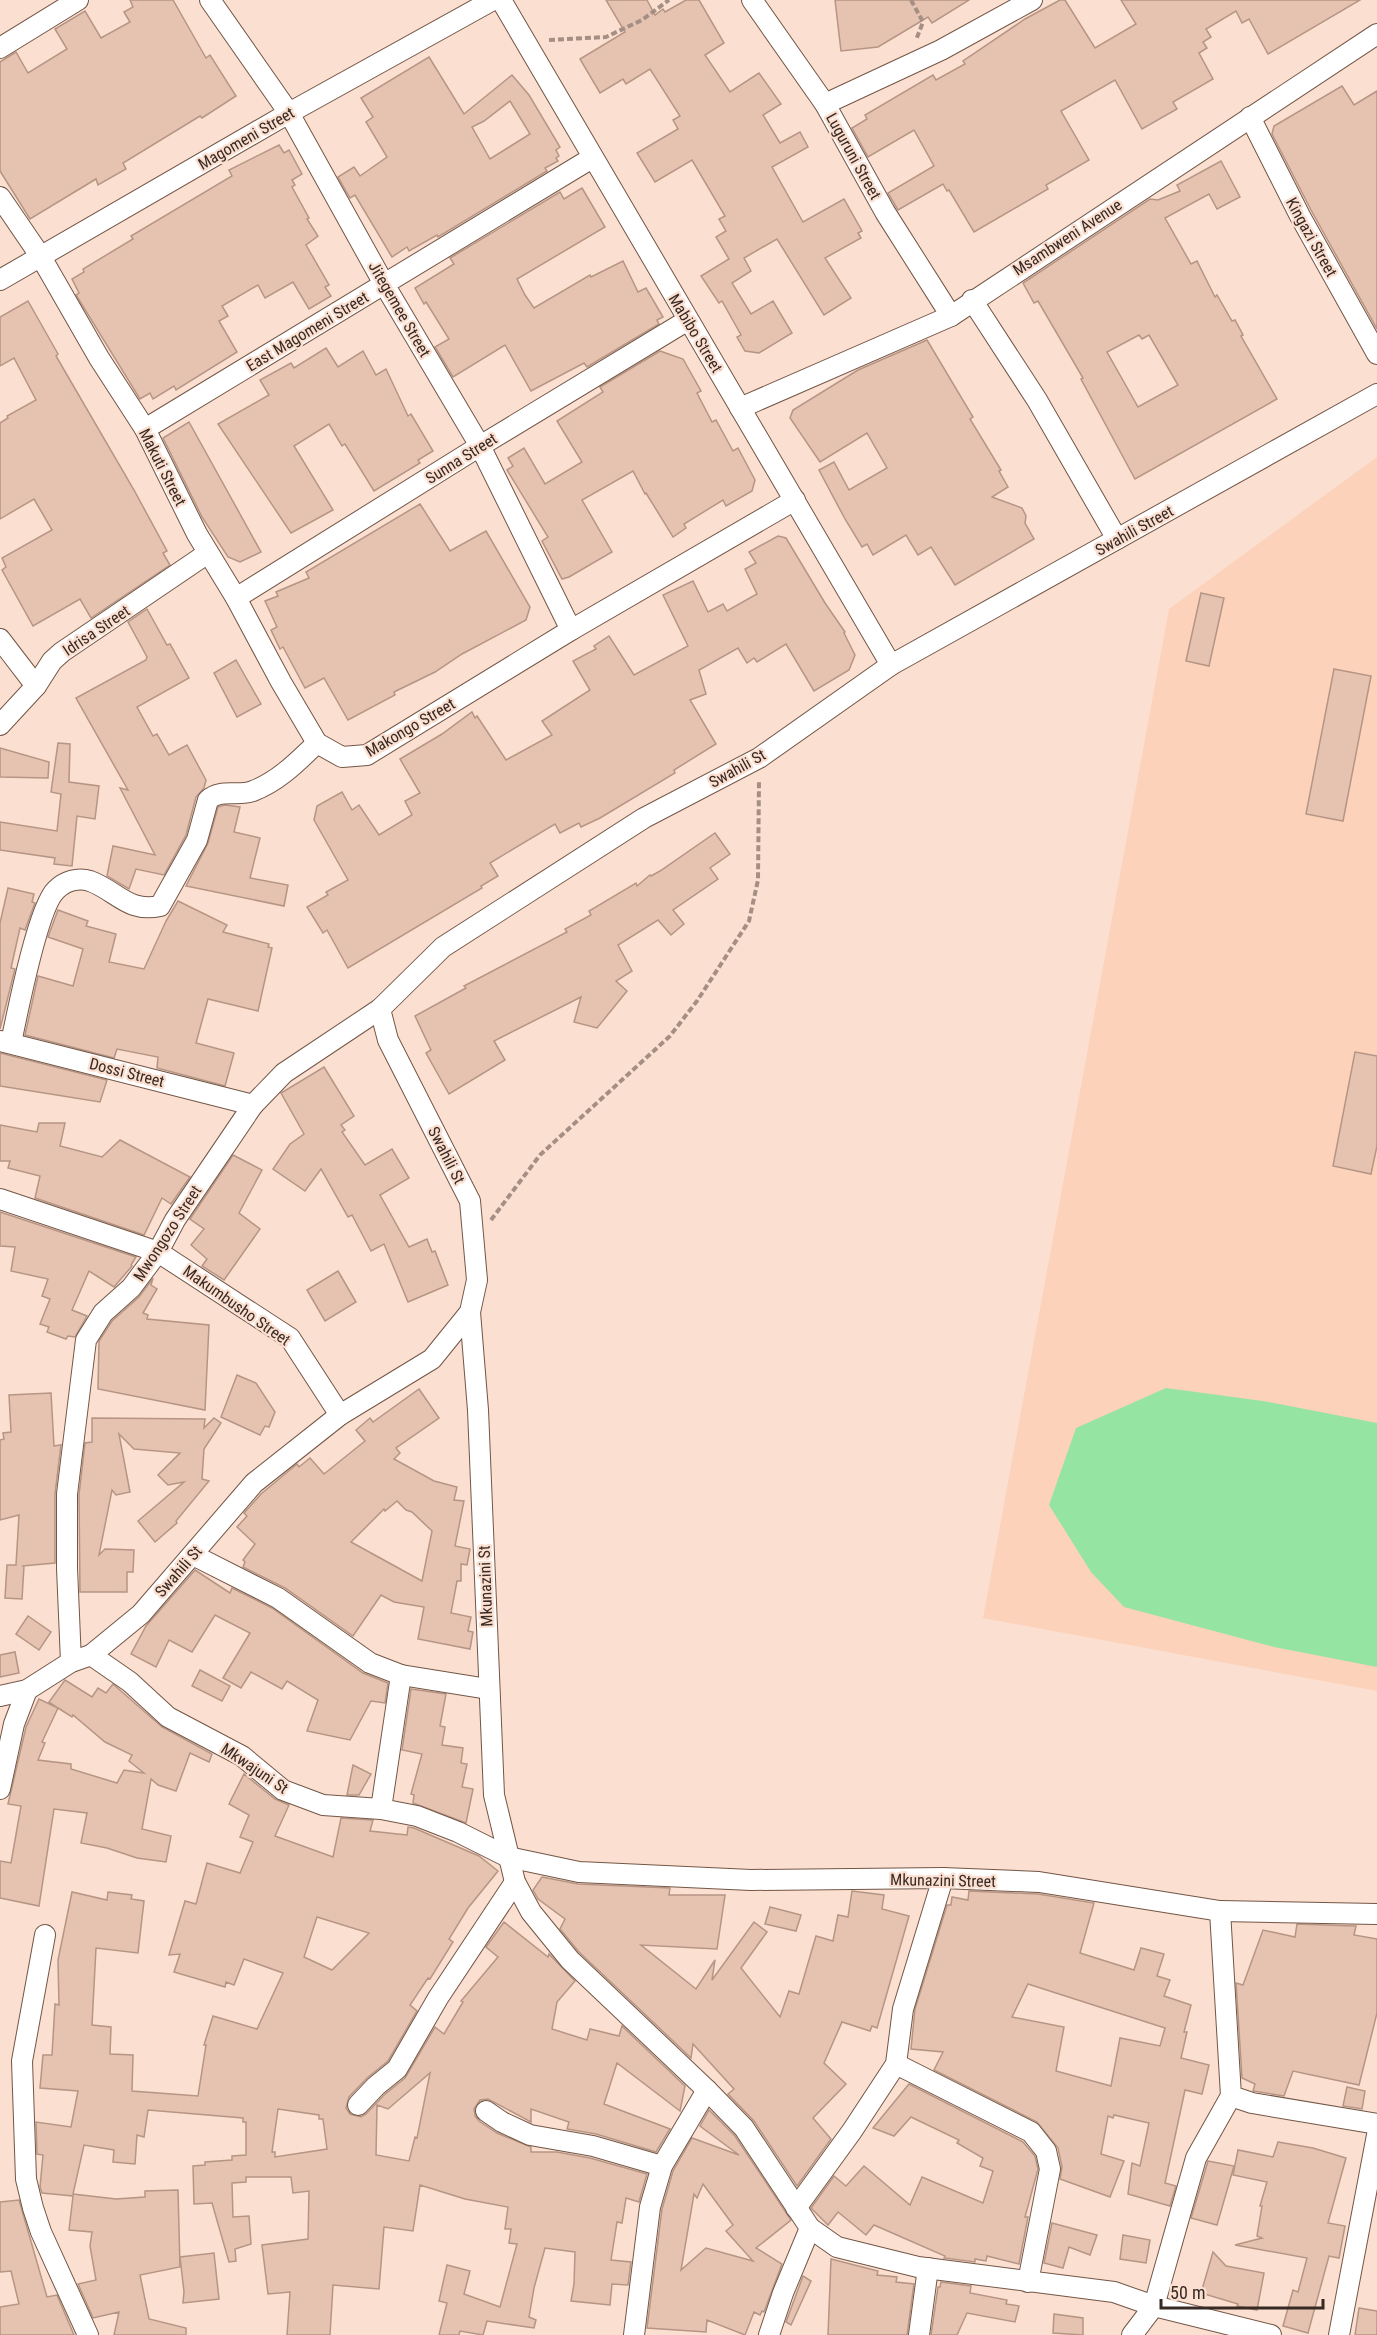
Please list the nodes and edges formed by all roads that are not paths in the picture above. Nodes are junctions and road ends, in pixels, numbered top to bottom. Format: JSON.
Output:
{"nodes":[{"id":1,"x":78,"y":0,"type":"edge"},
{"id":2,"x":210,"y":0,"type":"edge"},
{"id":3,"x":493,"y":0,"type":"edge"},
{"id":4,"x":501,"y":0,"type":"edge"},
{"id":5,"x":752,"y":0,"type":"edge"},
{"id":6,"x":1032,"y":0,"type":"edge"},
{"id":7,"x":1377,"y":34,"type":"edge"},
{"id":8,"x":0,"y":48,"type":"edge"},
{"id":9,"x":825,"y":104,"type":"junction"},
{"id":10,"x":289,"y":113,"type":"junction"},
{"id":11,"x":1250,"y":117,"type":"junction"},
{"id":12,"x":592,"y":159,"type":"junction"},
{"id":13,"x":0,"y":197,"type":"edge"},
{"id":14,"x":41,"y":258,"type":"junction"},
{"id":15,"x":0,"y":280,"type":"edge"},
{"id":16,"x":384,"y":284,"type":"junction"},
{"id":17,"x":972,"y":300,"type":"junction"},
{"id":18,"x":951,"y":316,"type":"junction"},
{"id":19,"x":688,"y":320,"type":"junction"},
{"id":20,"x":1377,"y":354,"type":"edge"},
{"id":21,"x":1377,"y":394,"type":"edge"},
{"id":22,"x":740,"y":408,"type":"junction"},
{"id":23,"x":145,"y":429,"type":"junction"},
{"id":24,"x":480,"y":446,"type":"junction"},
{"id":25,"x":795,"y":500,"type":"junction"},
{"id":26,"x":1117,"y":539,"type":"junction"},
{"id":27,"x":208,"y":553,"type":"junction"},
{"id":28,"x":236,"y":598,"type":"junction"},
{"id":29,"x":571,"y":630,"type":"junction"},
{"id":30,"x":0,"y":639,"type":"edge"},
{"id":31,"x":891,"y":665,"type":"junction"},
{"id":32,"x":36,"y":686,"type":"junction"},
{"id":33,"x":0,"y":725,"type":"edge"},
{"id":34,"x":317,"y":743,"type":"junction"},
{"id":35,"x":380,"y":1009,"type":"junction"},
{"id":36,"x":6,"y":1042,"type":"edge"},
{"id":37,"x":253,"y":1105,"type":"junction"},
{"id":38,"x":0,"y":1201,"type":"edge"},
{"id":39,"x":159,"y":1251,"type":"junction"},
{"id":40,"x":470,"y":1312,"type":"junction"},
{"id":41,"x":340,"y":1415,"type":"junction"},
{"id":42,"x":192,"y":1555,"type":"junction"},
{"id":43,"x":91,"y":1655,"type":"junction"},
{"id":44,"x":71,"y":1662,"type":"junction"},
{"id":45,"x":401,"y":1675,"type":"junction"},
{"id":46,"x":488,"y":1689,"type":"junction"},
{"id":47,"x":27,"y":1690,"type":"junction"},
{"id":48,"x":0,"y":1696,"type":"edge"},
{"id":49,"x":0,"y":1789,"type":"edge"},
{"id":50,"x":381,"y":1809,"type":"junction"},
{"id":51,"x":508,"y":1857,"type":"junction"},
{"id":52,"x":943,"y":1878,"type":"junction"},
{"id":53,"x":515,"y":1882,"type":"junction"},
{"id":54,"x":1220,"y":1911,"type":"junction"},
{"id":55,"x":1377,"y":1914,"type":"edge"},
{"id":56,"x":45,"y":1935,"type":"dead end"},
{"id":57,"x":896,"y":2064,"type":"junction"},
{"id":58,"x":707,"y":2090,"type":"junction"},
{"id":59,"x":1231,"y":2096,"type":"junction"},
{"id":60,"x":358,"y":2105,"type":"dead end"},
{"id":61,"x":486,"y":2110,"type":"dead end"},
{"id":62,"x":1377,"y":2124,"type":"edge"},
{"id":63,"x":1377,"y":2135,"type":"edge"},
{"id":64,"x":662,"y":2166,"type":"junction"},
{"id":65,"x":796,"y":2208,"type":"junction"},
{"id":66,"x":810,"y":2228,"type":"junction"},
{"id":67,"x":928,"y":2268,"type":"junction"},
{"id":68,"x":1028,"y":2282,"type":"junction"},
{"id":69,"x":1154,"y":2306,"type":"junction"},
{"id":70,"x":88,"y":2335,"type":"edge"},
{"id":71,"x":634,"y":2335,"type":"edge"},
{"id":72,"x":769,"y":2335,"type":"edge"},
{"id":73,"x":919,"y":2335,"type":"edge"},
{"id":74,"x":1132,"y":2335,"type":"edge"},
{"id":75,"x":1271,"y":2335,"type":"edge"},
{"id":76,"x":1339,"y":2335,"type":"edge"}],
"edges":[{"from":1,"to":8,"type":"street"},
{"from":2,"to":10,"type":"street","name":"Jitegemee Street"},
{"from":3,"to":10,"type":"street","name":"Magomeni Street"},
{"from":4,"to":12,"type":"street","name":"Mabibo Street"},
{"from":5,"to":9,"type":"street","name":"Luguruni Street"},
{"from":6,"to":9,"type":"street"},
{"from":7,"to":11,"type":"street","name":"Msambweni Avenue"},
{"from":9,"to":18,"type":"street","name":"Luguruni Street"},
{"from":10,"to":14,"type":"street","name":"Magomeni Street"},
{"from":10,"to":16,"type":"street","name":"Jitegemee Street"},
{"from":11,"to":17,"type":"street","name":"Msambweni Avenue"},
{"from":11,"to":20,"type":"street","name":"Kingazi Street"},
{"from":12,"to":16,"type":"street","name":"East Magomeni Street"},
{"from":12,"to":19,"type":"street","name":"Mabibo Street"},
{"from":13,"to":14,"type":"street","name":"Makuti Street"},
{"from":14,"to":15,"type":"street","name":"Magomeni Street"},
{"from":14,"to":23,"type":"street","name":"Makuti Street"},
{"from":16,"to":23,"type":"street","name":"East Magomeni Street"},
{"from":16,"to":24,"type":"street","name":"Jitegemee Street"},
{"from":17,"to":18,"type":"street","name":"Msambweni Avenue"},
{"from":17,"to":26,"type":"street"},
{"from":18,"to":22,"type":"street","name":"Msambweni Avenue"},
{"from":19,"to":22,"type":"street","name":"Mabibo Street"},
{"from":19,"to":24,"type":"street","name":"Sunna Street"},
{"from":21,"to":26,"type":"street","name":"Swahili Street"},
{"from":22,"to":25,"type":"street","name":"Mabibo Street"},
{"from":23,"to":27,"type":"street","name":"Makuti Street"},
{"from":24,"to":28,"type":"street","name":"Sunna Street"},
{"from":24,"to":29,"type":"street","name":"Jitegemee Street"},
{"from":25,"to":29,"type":"street","name":"Makongo Street"},
{"from":25,"to":31,"type":"street","name":"Mabibo Street"},
{"from":26,"to":31,"type":"street","name":"Swahili Street"},
{"from":27,"to":28,"type":"street","name":"Makuti Street"},
{"from":27,"to":32,"type":"street","name":"Idrisa Street"},
{"from":28,"to":34,"type":"street","name":"Makuti Street"},
{"from":29,"to":34,"type":"street","name":"Makongo Street"},
{"from":30,"to":32,"type":"street"},
{"from":31,"to":35,"type":"street","name":"Swahili St"},
{"from":32,"to":33,"type":"street","name":"Idrisa Street"},
{"from":34,"to":36,"type":"street"},
{"from":35,"to":37,"type":"street","name":"Mwongozo Street"},
{"from":35,"to":40,"type":"street","name":"Swahili St"},
{"from":36,"to":37,"type":"street","name":"Dossi Street"},
{"from":37,"to":39,"type":"street","name":"Mwongozo Street"},
{"from":38,"to":39,"type":"street","name":"Makumbusho Street"},
{"from":39,"to":41,"type":"street","name":"Makumbusho Street"},
{"from":39,"to":44,"type":"street","name":"Mwongozo Street"},
{"from":40,"to":41,"type":"street","name":"Swahili St"},
{"from":40,"to":46,"type":"street","name":"Mkunazini St"},
{"from":41,"to":42,"type":"street","name":"Swahili St"},
{"from":42,"to":43,"type":"street","name":"Swahili St"},
{"from":42,"to":45,"type":"street"},
{"from":43,"to":44,"type":"street","name":"Swahili St"},
{"from":43,"to":50,"type":"street","name":"Mkwajuni St"},
{"from":44,"to":47,"type":"street","name":"Swahili St"},
{"from":45,"to":46,"type":"street"},
{"from":45,"to":50,"type":"street"},
{"from":46,"to":51,"type":"street","name":"Mkunazini St"},
{"from":47,"to":48,"type":"street","name":"Swahili St"},
{"from":47,"to":49,"type":"street"},
{"from":50,"to":51,"type":"street","name":"Mkwajuni St"},
{"from":51,"to":52,"type":"street","name":"Mkunazini Street"},
{"from":51,"to":53,"type":"street","name":"Mkunazini St"},
{"from":52,"to":54,"type":"street","name":"Mkunazini Street"},
{"from":52,"to":57,"type":"street"},
{"from":53,"to":58,"type":"street","name":"Mkunazini St"},
{"from":53,"to":60,"type":"street"},
{"from":54,"to":55,"type":"street","name":"Mkunazini Street"},
{"from":54,"to":59,"type":"street"},
{"from":56,"to":70,"type":"street"},
{"from":57,"to":65,"type":"street"},
{"from":57,"to":68,"type":"street"},
{"from":58,"to":64,"type":"street"},
{"from":58,"to":65,"type":"street","name":"Mkunazini St"},
{"from":59,"to":62,"type":"street"},
{"from":59,"to":69,"type":"street"},
{"from":61,"to":64,"type":"street"},
{"from":63,"to":76,"type":"street"},
{"from":64,"to":71,"type":"street"},
{"from":65,"to":66,"type":"street","name":"Mkunazini St"},
{"from":66,"to":67,"type":"street","name":"Mkunazini St"},
{"from":66,"to":72,"type":"street"},
{"from":67,"to":68,"type":"street","name":"Mkunazini St"},
{"from":67,"to":73,"type":"street"},
{"from":68,"to":69,"type":"street","name":"Mkunazini St"},
{"from":69,"to":74,"type":"street"},
{"from":69,"to":75,"type":"street","name":"Mkunazini St"}]}
